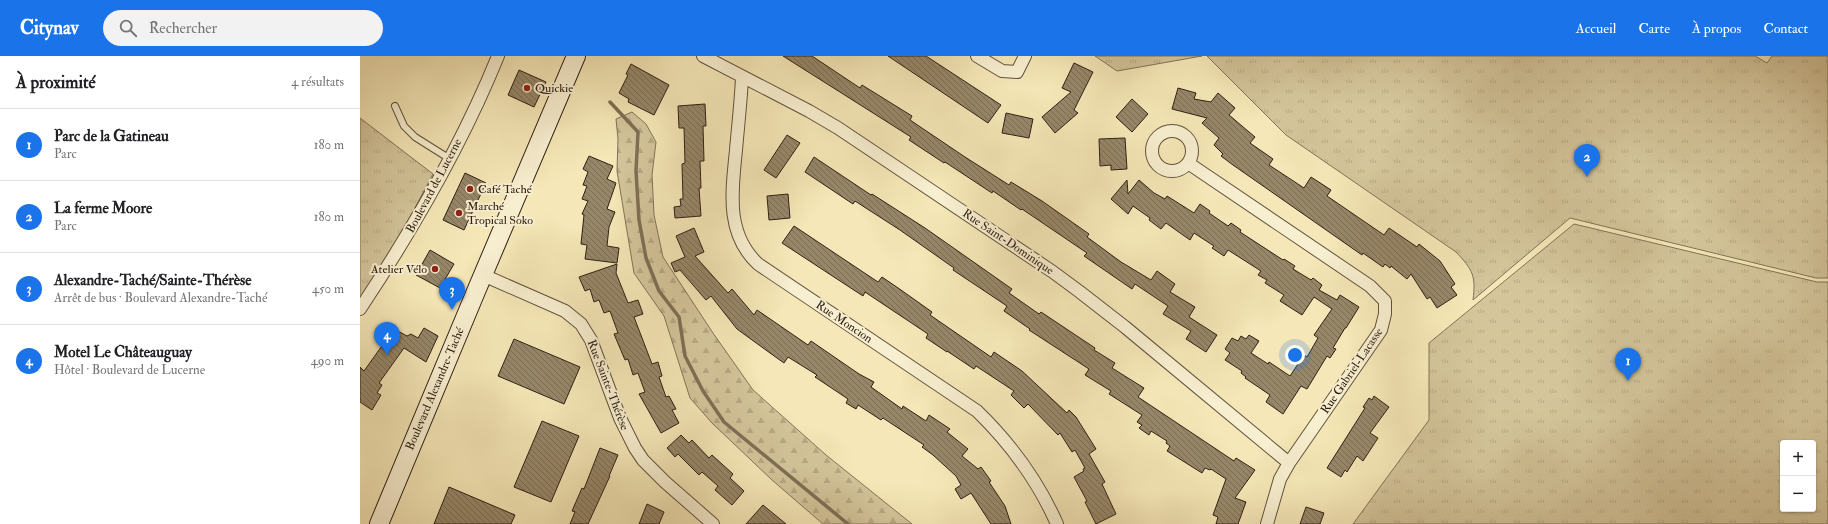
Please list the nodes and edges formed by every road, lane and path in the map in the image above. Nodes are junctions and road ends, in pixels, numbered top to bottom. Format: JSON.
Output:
{"nodes":[{"id":1,"x":498,"y":56,"type":"edge"},
{"id":2,"x":576,"y":56,"type":"edge"},
{"id":3,"x":703,"y":56,"type":"edge"},
{"id":4,"x":977,"y":56,"type":"edge"},
{"id":5,"x":1025,"y":56,"type":"edge"},
{"id":6,"x":742,"y":77,"type":"junction"},
{"id":7,"x":394,"y":106,"type":"dead end"},
{"id":8,"x":450,"y":159,"type":"junction"},
{"id":9,"x":1188,"y":163,"type":"dead end"},
{"id":10,"x":483,"y":275,"type":"junction"},
{"id":11,"x":360,"y":309,"type":"edge"},
{"id":12,"x":1289,"y":463,"type":"junction"},
{"id":13,"x":379,"y":524,"type":"edge"},
{"id":14,"x":713,"y":524,"type":"edge"},
{"id":15,"x":1057,"y":524,"type":"edge"},
{"id":16,"x":1267,"y":524,"type":"edge"}],
"edges":[{"from":1,"to":8,"type":"street","name":"Boulevard de Lucerne"},
{"from":2,"to":10,"type":"main road","name":"Boulevard Alexandre-Taché"},
{"from":3,"to":6,"type":"street","name":"Rue Saint-Dominique"},
{"from":4,"to":5,"type":"street"},
{"from":6,"to":12,"type":"street","name":"Rue Saint-Dominique"},
{"from":6,"to":15,"type":"street","name":"Rue Moncion"},
{"from":7,"to":8,"type":"lane"},
{"from":8,"to":11,"type":"street","name":"Boulevard de Lucerne"},
{"from":9,"to":12,"type":"street","name":"Rue Gabriel-Lacasse"},
{"from":10,"to":13,"type":"main road","name":"Boulevard Alexandre-Taché"},
{"from":10,"to":14,"type":"street","name":"Rue Sainte-Thérèse"},
{"from":12,"to":16,"type":"street","name":"Rue Gabriel-Lacasse"}]}
